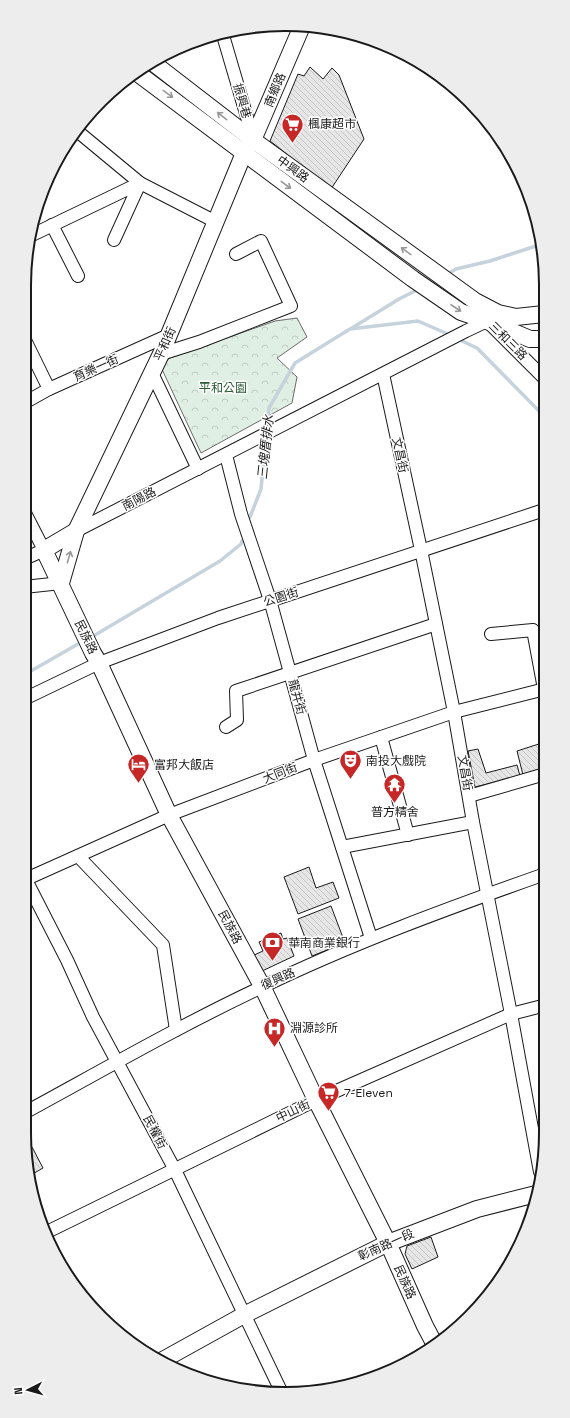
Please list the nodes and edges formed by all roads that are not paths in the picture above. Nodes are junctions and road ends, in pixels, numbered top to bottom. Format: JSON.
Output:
{"nodes":[{"id":1,"x":299,"y":32,"type":"edge"},
{"id":2,"x":224,"y":39,"type":"edge"},
{"id":3,"x":157,"y":66,"type":"edge"},
{"id":4,"x":141,"y":76,"type":"edge"},
{"id":5,"x":81,"y":134,"type":"edge"},
{"id":6,"x":249,"y":147,"type":"junction"},
{"id":7,"x":140,"y":183,"type":"junction"},
{"id":8,"x":216,"y":222,"type":"junction"},
{"id":9,"x":52,"y":226,"type":"junction"},
{"id":10,"x":37,"y":233,"type":"edge"},
{"id":11,"x":114,"y":240,"type":"dead end"},
{"id":12,"x":236,"y":254,"type":"dead end"},
{"id":13,"x":78,"y":276,"type":"dead end"},
{"id":14,"x":475,"y":301,"type":"junction"},
{"id":15,"x":539,"y":315,"type":"edge"},
{"id":16,"x":516,"y":317,"type":"junction"},
{"id":17,"x":487,"y":321,"type":"junction"},
{"id":18,"x":169,"y":336,"type":"junction"},
{"id":19,"x":539,"y":339,"type":"edge"},
{"id":20,"x":31,"y":352,"type":"edge"},
{"id":21,"x":161,"y":354,"type":"junction"},
{"id":22,"x":152,"y":373,"type":"junction"},
{"id":23,"x":539,"y":373,"type":"edge"},
{"id":24,"x":383,"y":374,"type":"junction"},
{"id":25,"x":49,"y":389,"type":"junction"},
{"id":26,"x":31,"y":399,"type":"edge"},
{"id":27,"x":226,"y":455,"type":"junction"},
{"id":28,"x":198,"y":469,"type":"junction"},
{"id":29,"x":539,"y":512,"type":"edge"},
{"id":30,"x":31,"y":525,"type":"edge"},
{"id":31,"x":76,"y":531,"type":"junction"},
{"id":32,"x":44,"y":550,"type":"junction"},
{"id":33,"x":422,"y":550,"type":"junction"},
{"id":34,"x":31,"y":556,"type":"edge"},
{"id":35,"x":61,"y":583,"type":"junction"},
{"id":36,"x":31,"y":586,"type":"edge"},
{"id":37,"x":270,"y":600,"type":"junction"},
{"id":38,"x":436,"y":624,"type":"junction"},
{"id":39,"x":491,"y":634,"type":"dead end"},
{"id":40,"x":539,"y":662,"type":"edge"},
{"id":41,"x":99,"y":663,"type":"junction"},
{"id":42,"x":290,"y":672,"type":"junction"},
{"id":43,"x":539,"y":690,"type":"edge"},
{"id":44,"x":31,"y":696,"type":"edge"},
{"id":45,"x":454,"y":712,"type":"junction"},
{"id":46,"x":226,"y":727,"type":"dead end"},
{"id":47,"x":381,"y":737,"type":"junction"},
{"id":48,"x":314,"y":760,"type":"junction"},
{"id":49,"x":539,"y":776,"type":"edge"},
{"id":50,"x":469,"y":796,"type":"junction"},
{"id":51,"x":169,"y":815,"type":"junction"},
{"id":52,"x":473,"y":822,"type":"junction"},
{"id":53,"x":408,"y":835,"type":"junction"},
{"id":54,"x":342,"y":847,"type":"junction"},
{"id":55,"x":78,"y":856,"type":"junction"},
{"id":56,"x":31,"y":876,"type":"edge"},
{"id":57,"x":539,"y":876,"type":"edge"},
{"id":58,"x":31,"y":891,"type":"edge"},
{"id":59,"x":487,"y":894,"type":"junction"},
{"id":60,"x":372,"y":938,"type":"junction"},
{"id":61,"x":262,"y":986,"type":"junction"},
{"id":62,"x":539,"y":1007,"type":"edge"},
{"id":63,"x":511,"y":1014,"type":"junction"},
{"id":64,"x":176,"y":1030,"type":"junction"},
{"id":65,"x":118,"y":1062,"type":"junction"},
{"id":66,"x":316,"y":1100,"type":"junction"},
{"id":67,"x":31,"y":1109,"type":"edge"},
{"id":68,"x":537,"y":1158,"type":"edge"},
{"id":69,"x":175,"y":1170,"type":"junction"},
{"id":70,"x":531,"y":1195,"type":"edge"},
{"id":71,"x":50,"y":1230,"type":"edge"},
{"id":72,"x":388,"y":1242,"type":"junction"},
{"id":73,"x":244,"y":1315,"type":"junction"},
{"id":74,"x":432,"y":1340,"type":"edge"},
{"id":75,"x":167,"y":1358,"type":"edge"},
{"id":76,"x":279,"y":1387,"type":"edge"}],
"edges":[{"from":1,"to":6,"type":"main road","name":"南鄉路"},
{"from":2,"to":6,"type":"street","name":"振興巷"},
{"from":6,"to":3,"type":"main road","name":"中興路","one_way":true},
{"from":4,"to":6,"type":"main road","name":"中興路","one_way":true},
{"from":5,"to":7,"type":"street"},
{"from":6,"to":8,"type":"main road","name":"平和街"},
{"from":14,"to":6,"type":"main road","name":"中興路","one_way":true},
{"from":6,"to":17,"type":"main road","name":"中興路","one_way":true},
{"from":7,"to":8,"type":"street"},
{"from":7,"to":9,"type":"street"},
{"from":7,"to":11,"type":"street"},
{"from":8,"to":18,"type":"main road","name":"平和街"},
{"from":9,"to":10,"type":"street"},
{"from":9,"to":13,"type":"street"},
{"from":12,"to":21,"type":"street"},
{"from":14,"to":16,"type":"main road","name":"中興路"},
{"from":14,"to":17,"type":"street","name":"三和三路"},
{"from":15,"to":16,"type":"main road","name":"中興路"},
{"from":16,"to":17,"type":"street"},
{"from":17,"to":19,"type":"main road","name":"中興路"},
{"from":17,"to":23,"type":"street","name":"三和三路"},
{"from":17,"to":24,"type":"street"},
{"from":18,"to":21,"type":"main road","name":"平和街"},
{"from":18,"to":25,"type":"street","name":"育樂一街"},
{"from":20,"to":25,"type":"street"},
{"from":21,"to":22,"type":"main road","name":"平和街"},
{"from":22,"to":28,"type":"street"},
{"from":22,"to":31,"type":"main road","name":"平和街"},
{"from":24,"to":27,"type":"street","name":"南陽路"},
{"from":24,"to":33,"type":"street","name":"文昌街"},
{"from":25,"to":26,"type":"street","name":"育樂一街"},
{"from":27,"to":28,"type":"street","name":"南陽路"},
{"from":27,"to":37,"type":"street","name":"龍井街"},
{"from":28,"to":31,"type":"street","name":"南陽路"},
{"from":29,"to":33,"type":"street","name":"公園街"},
{"from":30,"to":32,"type":"street","name":"民族路"},
{"from":31,"to":32,"type":"main road","name":"南陽路"},
{"from":35,"to":31,"type":"main road","name":"平和街","one_way":true},
{"from":32,"to":34,"type":"street","name":"南陽路"},
{"from":32,"to":35,"type":"main road","name":"民族路"},
{"from":33,"to":37,"type":"street","name":"公園街"},
{"from":33,"to":38,"type":"street","name":"文昌街"},
{"from":35,"to":36,"type":"street"},
{"from":35,"to":41,"type":"main road","name":"民族路"},
{"from":37,"to":41,"type":"street","name":"公園街"},
{"from":37,"to":42,"type":"street","name":"龍井街"},
{"from":38,"to":42,"type":"street"},
{"from":38,"to":45,"type":"street","name":"文昌街"},
{"from":39,"to":40,"type":"street"},
{"from":41,"to":44,"type":"street","name":"公園街"},
{"from":41,"to":51,"type":"main road","name":"民族路"},
{"from":42,"to":46,"type":"street"},
{"from":42,"to":48,"type":"street","name":"龍井街"},
{"from":43,"to":45,"type":"street","name":"大同街"},
{"from":45,"to":47,"type":"street","name":"大同街"},
{"from":45,"to":50,"type":"street","name":"文昌街"},
{"from":47,"to":48,"type":"street","name":"大同街"},
{"from":47,"to":53,"type":"street"},
{"from":48,"to":51,"type":"street","name":"大同街"},
{"from":48,"to":54,"type":"street","name":"龍井街"},
{"from":49,"to":50,"type":"street"},
{"from":50,"to":52,"type":"street","name":"文昌街"},
{"from":51,"to":55,"type":"street","name":"大同街"},
{"from":51,"to":61,"type":"main road","name":"民族路"},
{"from":52,"to":53,"type":"street"},
{"from":52,"to":59,"type":"street","name":"文昌街"},
{"from":53,"to":54,"type":"street"},
{"from":54,"to":60,"type":"street","name":"龍井街"},
{"from":55,"to":56,"type":"street","name":"大同街"},
{"from":55,"to":64,"type":"street"},
{"from":57,"to":59,"type":"street","name":"復興路"},
{"from":58,"to":65,"type":"street","name":"民權街"},
{"from":59,"to":60,"type":"street","name":"復興路"},
{"from":59,"to":63,"type":"street","name":"文昌街"},
{"from":60,"to":61,"type":"street","name":"復興路"},
{"from":61,"to":64,"type":"street","name":"復興路"},
{"from":61,"to":66,"type":"main road","name":"民族路"},
{"from":62,"to":63,"type":"street","name":"中山街"},
{"from":63,"to":66,"type":"street","name":"中山街"},
{"from":63,"to":68,"type":"street","name":"文昌街"},
{"from":64,"to":65,"type":"street","name":"復興路"},
{"from":65,"to":67,"type":"street","name":"復興路"},
{"from":65,"to":69,"type":"street","name":"民權街"},
{"from":66,"to":69,"type":"street","name":"中山街"},
{"from":66,"to":72,"type":"main road","name":"民族路"},
{"from":69,"to":71,"type":"street","name":"中山街"},
{"from":69,"to":73,"type":"street","name":"民權街"},
{"from":70,"to":72,"type":"main road","name":"彰南路一段"},
{"from":72,"to":73,"type":"main road","name":"彰南路一段"},
{"from":72,"to":74,"type":"main road","name":"民族路"},
{"from":73,"to":75,"type":"main road","name":"彰南路一段"},
{"from":73,"to":76,"type":"street","name":"民權街"}]}
